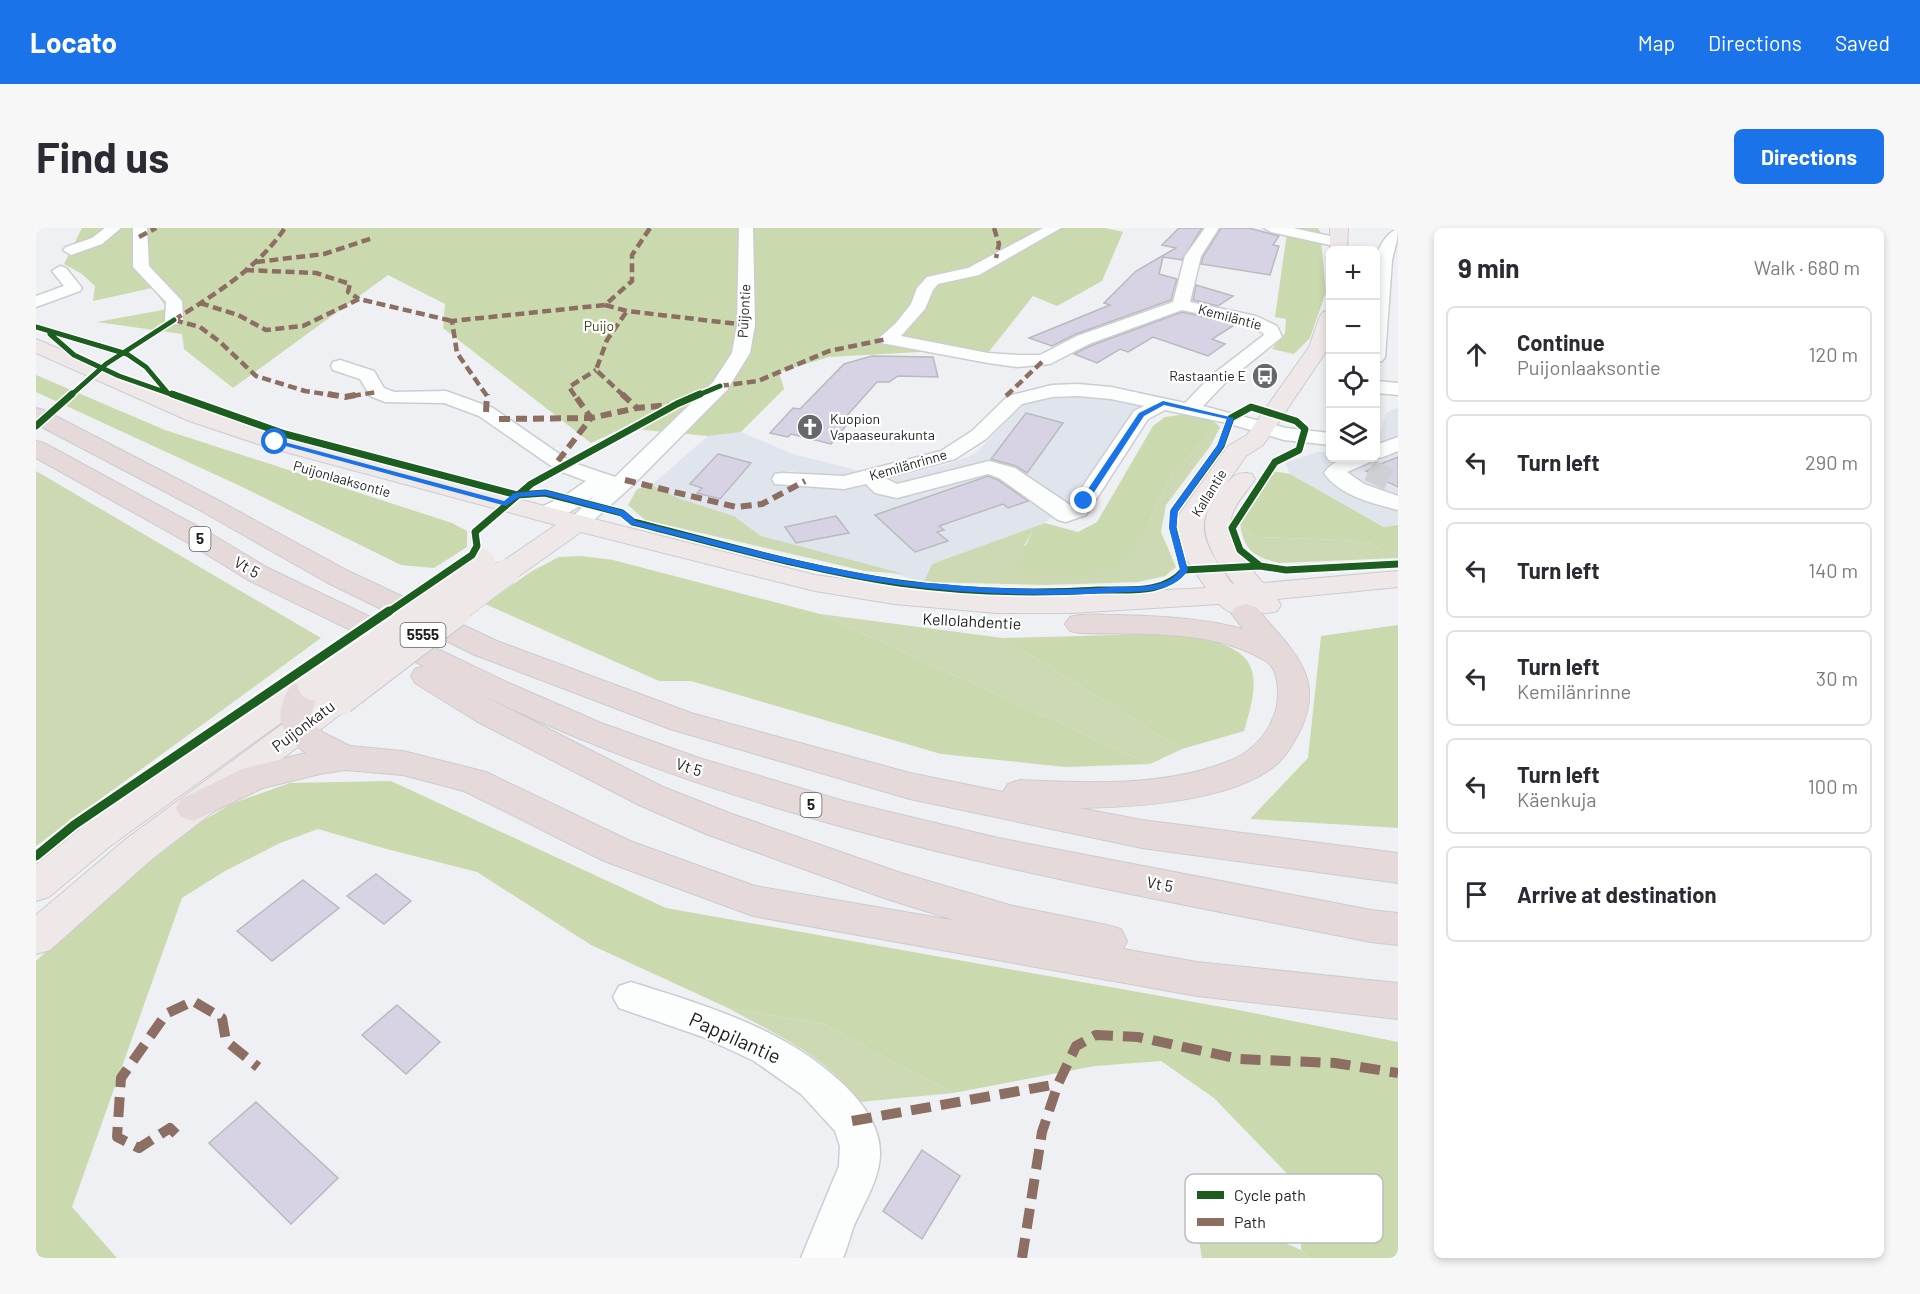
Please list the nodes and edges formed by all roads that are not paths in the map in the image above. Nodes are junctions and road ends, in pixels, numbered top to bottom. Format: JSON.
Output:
{"nodes":[{"id":1,"x":114,"y":228,"type":"edge"},
{"id":2,"x":140,"y":228,"type":"edge"},
{"id":3,"x":746,"y":228,"type":"edge"},
{"id":4,"x":1054,"y":228,"type":"edge"},
{"id":5,"x":1212,"y":228,"type":"edge"},
{"id":6,"x":1271,"y":228,"type":"edge"},
{"id":7,"x":1398,"y":234,"type":"edge"},
{"id":8,"x":1339,"y":240,"type":"edge"},
{"id":9,"x":72,"y":250,"type":"dead end"},
{"id":10,"x":60,"y":271,"type":"dead end"},
{"id":11,"x":36,"y":302,"type":"edge"},
{"id":12,"x":1181,"y":304,"type":"junction"},
{"id":13,"x":174,"y":320,"type":"dead end"},
{"id":14,"x":1326,"y":327,"type":"edge"},
{"id":15,"x":36,"y":345,"type":"edge"},
{"id":16,"x":1376,"y":354,"type":"edge"},
{"id":17,"x":36,"y":366,"type":"edge"},
{"id":18,"x":339,"y":366,"type":"dead end"},
{"id":19,"x":1380,"y":387,"type":"edge"},
{"id":20,"x":1398,"y":389,"type":"edge"},
{"id":21,"x":1163,"y":403,"type":"junction"},
{"id":22,"x":1190,"y":409,"type":"junction"},
{"id":23,"x":36,"y":415,"type":"edge"},
{"id":24,"x":1380,"y":433,"type":"edge"},
{"id":25,"x":1259,"y":434,"type":"junction"},
{"id":26,"x":1326,"y":439,"type":"edge"},
{"id":27,"x":1398,"y":441,"type":"edge"},
{"id":28,"x":36,"y":448,"type":"edge"},
{"id":29,"x":1380,"y":452,"type":"edge"},
{"id":30,"x":1360,"y":462,"type":"edge"},
{"id":31,"x":870,"y":476,"type":"junction"},
{"id":32,"x":783,"y":479,"type":"dead end"},
{"id":33,"x":609,"y":483,"type":"junction"},
{"id":34,"x":1398,"y":503,"type":"edge"},
{"id":35,"x":550,"y":526,"type":"junction"},
{"id":36,"x":258,"y":574,"type":"junction"},
{"id":37,"x":1398,"y":579,"type":"edge"},
{"id":38,"x":1398,"y":599,"type":"edge"},
{"id":39,"x":1250,"y":603,"type":"junction"},
{"id":40,"x":1080,"y":624,"type":"junction"},
{"id":41,"x":1280,"y":658,"type":"junction"},
{"id":42,"x":319,"y":692,"type":"junction"},
{"id":43,"x":299,"y":728,"type":"junction"},
{"id":44,"x":345,"y":758,"type":"junction"},
{"id":45,"x":910,"y":786,"type":"junction"},
{"id":46,"x":193,"y":808,"type":"junction"},
{"id":47,"x":1398,"y":868,"type":"edge"},
{"id":48,"x":36,"y":886,"type":"edge"},
{"id":49,"x":1398,"y":929,"type":"edge"},
{"id":50,"x":36,"y":938,"type":"edge"},
{"id":51,"x":632,"y":997,"type":"dead end"},
{"id":52,"x":1398,"y":1001,"type":"edge"},
{"id":53,"x":822,"y":1258,"type":"edge"}],
"edges":[{"from":1,"to":9,"type":"street"},
{"from":2,"to":13,"type":"street"},
{"from":3,"to":33,"type":"street","name":"Puijontie","number":"5555"},
{"from":4,"to":12,"type":"street","name":"Kemiläntie"},
{"from":5,"to":12,"type":"street"},
{"from":6,"to":8,"type":"street"},
{"from":7,"to":16,"type":"street"},
{"from":10,"to":11,"type":"street"},
{"from":12,"to":22,"type":"street","name":"Kemiläntie"},
{"from":14,"to":25,"type":"main road","name":"Kallantie"},
{"from":15,"to":35,"type":"main road","name":"Puijonlaaksontie"},
{"from":17,"to":35,"type":"main road","name":"Puijonlaaksontie"},
{"from":18,"to":33,"type":"street"},
{"from":19,"to":20,"type":"street"},
{"from":21,"to":22,"type":"street","name":"Kemilänrinne"},
{"from":21,"to":31,"type":"street","name":"Kemilänrinne"},
{"from":21,"to":31,"type":"street"},
{"from":22,"to":25,"type":"street","name":"Kemilänrinne"},
{"from":23,"to":45,"type":"highway","number":"5"},
{"from":24,"to":27,"type":"street"},
{"from":25,"to":26,"type":"street","name":"Kemilänrinne"},
{"from":25,"to":39,"type":"main road","name":"Kallantie"},
{"from":27,"to":29,"type":"street"},
{"from":28,"to":36,"type":"highway","name":"Vt 5","number":"5"},
{"from":30,"to":34,"type":"street"},
{"from":31,"to":32,"type":"street","name":"Kemilänrinne"},
{"from":33,"to":35,"type":"street","name":"Puijontie","number":"5555"},
{"from":33,"to":35,"type":"street","name":"Puijontie","number":"5555"},
{"from":35,"to":39,"type":"main road","name":"Kellolahdentie"},
{"from":35,"to":40,"type":"main road","name":"Kellolahdentie"},
{"from":35,"to":42,"type":"main road","name":"Puijonkatu","number":"5555","bridge":true},
{"from":36,"to":49,"type":"highway","name":"Vt 5","number":"5"},
{"from":36,"to":52,"type":"highway"},
{"from":37,"to":39,"type":"main road","name":"Kellolahdentie"},
{"from":38,"to":39,"type":"main road","name":"Kellolahdentie"},
{"from":39,"to":40,"type":"main road","name":"Kellolahdentie"},
{"from":39,"to":41,"type":"highway"},
{"from":40,"to":41,"type":"highway"},
{"from":41,"to":45,"type":"highway"},
{"from":42,"to":43,"type":"main road","name":"Puijonkatu","number":"5555"},
{"from":42,"to":48,"type":"main road","name":"Puijonkatu","number":"5555"},
{"from":43,"to":44,"type":"highway"},
{"from":43,"to":46,"type":"main road","name":"Puijonkatu","number":"5555"},
{"from":44,"to":46,"type":"highway"},
{"from":44,"to":52,"type":"highway"},
{"from":45,"to":47,"type":"highway","number":"5"},
{"from":46,"to":50,"type":"main road","name":"Puijonkatu","number":"5555"},
{"from":51,"to":53,"type":"street","name":"Pappilantie"}]}
